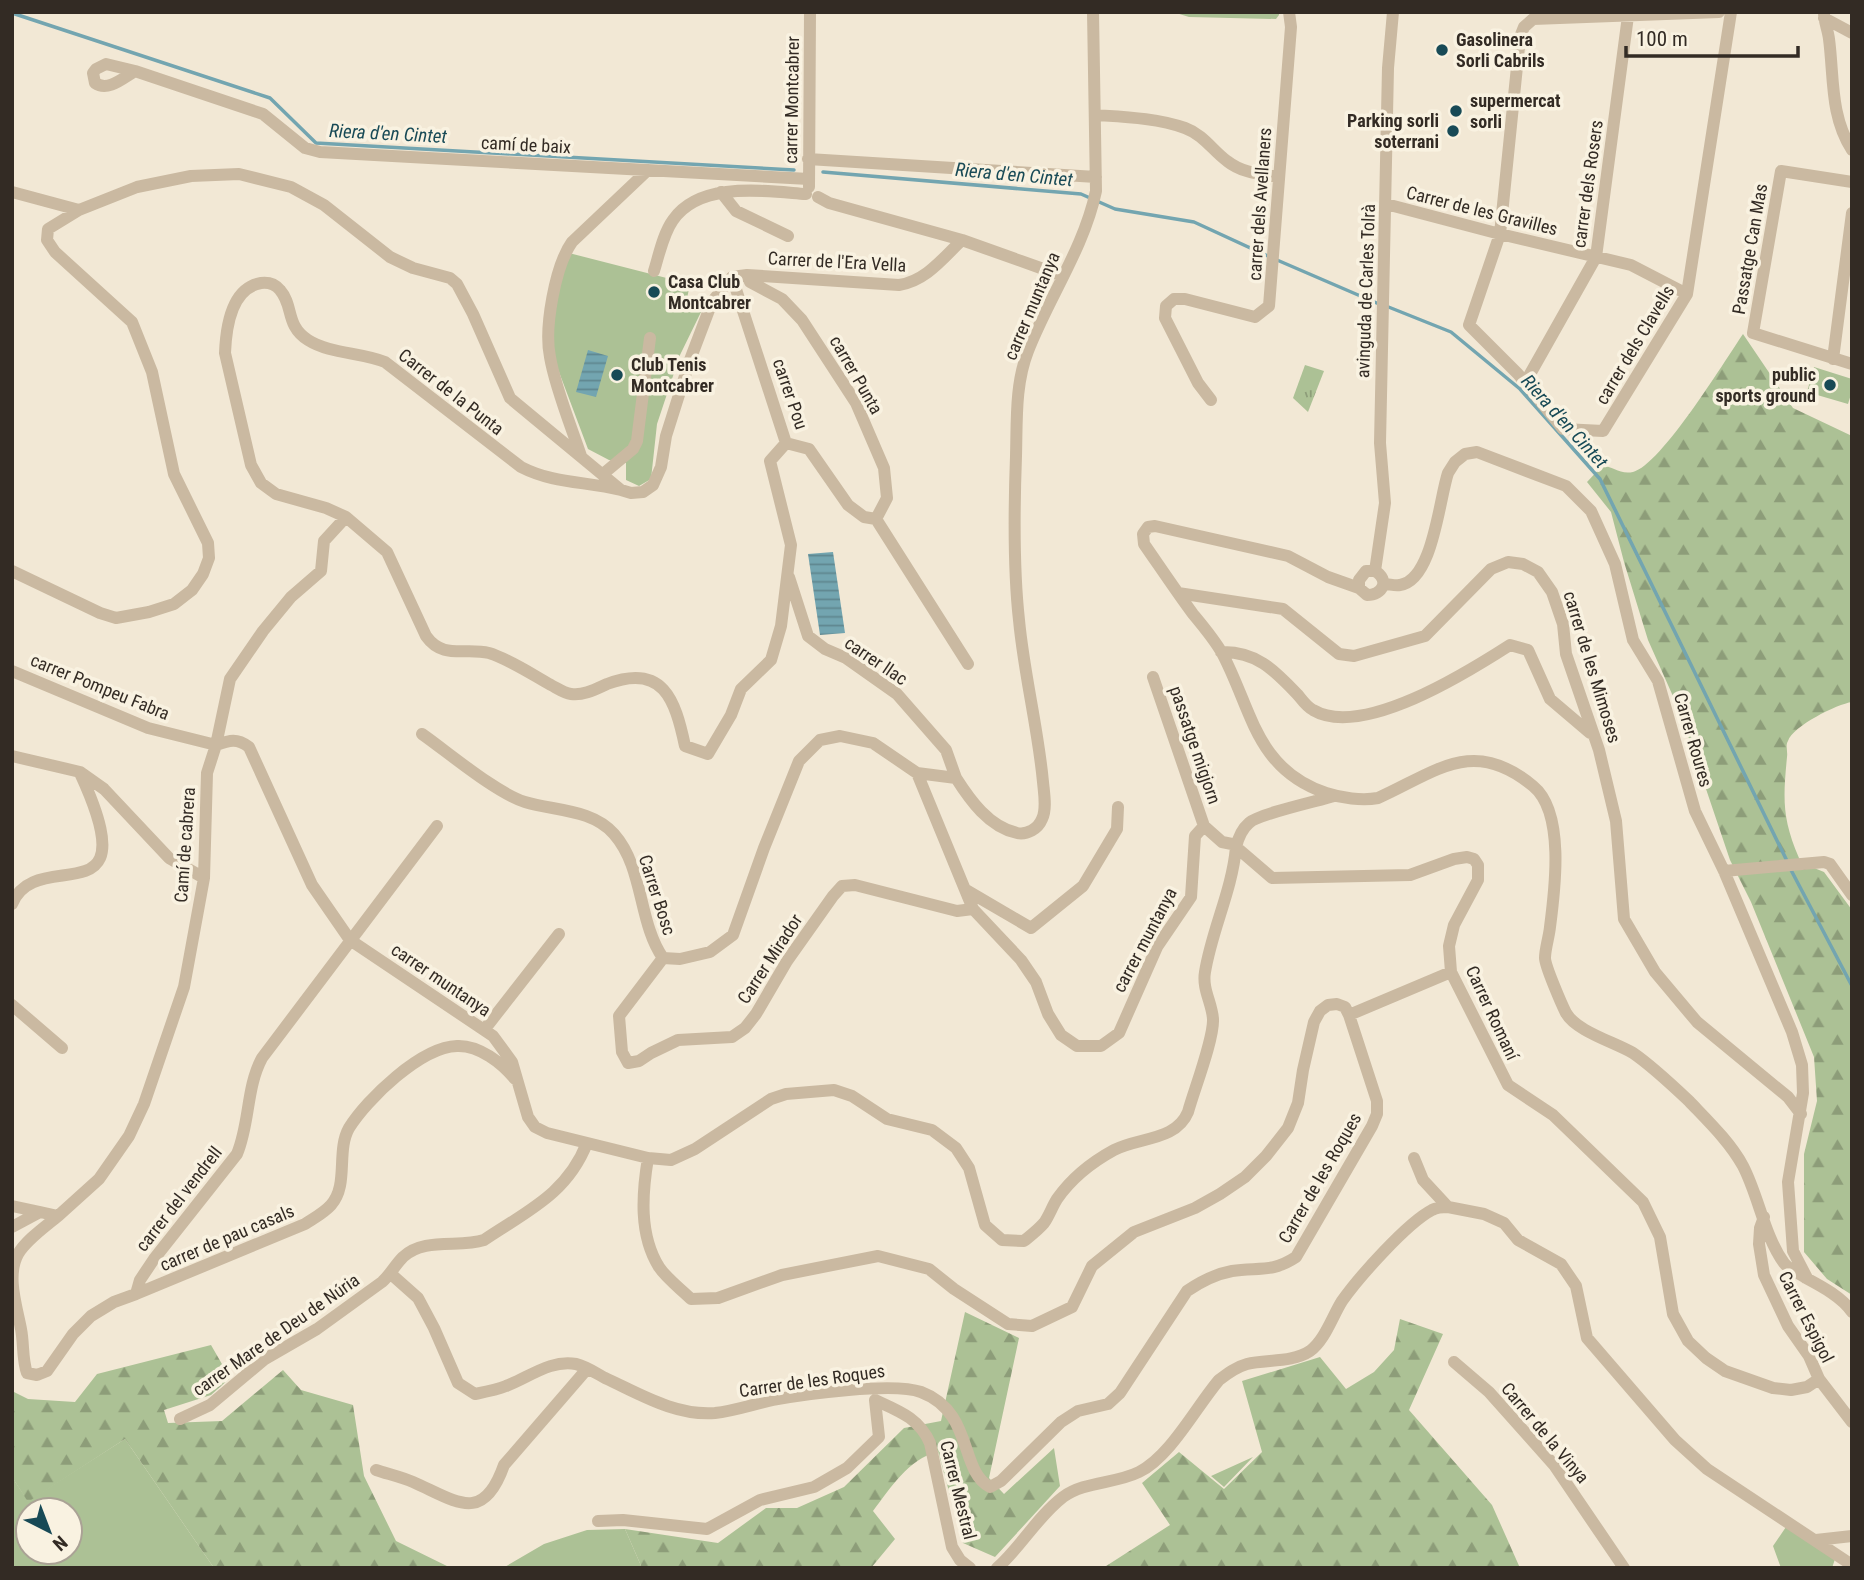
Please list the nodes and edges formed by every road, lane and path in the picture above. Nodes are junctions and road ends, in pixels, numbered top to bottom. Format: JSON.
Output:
{"nodes":[{"id":1,"x":810,"y":12,"type":"edge"},
{"id":2,"x":1093,"y":12,"type":"edge"},
{"id":3,"x":1289,"y":12,"type":"edge"},
{"id":4,"x":1393,"y":12,"type":"edge"},
{"id":5,"x":1719,"y":12,"type":"edge"},
{"id":6,"x":1731,"y":12,"type":"edge"},
{"id":7,"x":1824,"y":15,"type":"edge"},
{"id":8,"x":1629,"y":16,"type":"junction"},
{"id":9,"x":1852,"y":33,"type":"edge"},
{"id":10,"x":135,"y":71,"type":"dead end"},
{"id":11,"x":1095,"y":115,"type":"junction"},
{"id":12,"x":1852,"y":150,"type":"edge"},
{"id":13,"x":808,"y":159,"type":"junction"},
{"id":14,"x":649,"y":170,"type":"junction"},
{"id":15,"x":1096,"y":177,"type":"junction"},
{"id":16,"x":1278,"y":177,"type":"junction"},
{"id":17,"x":1852,"y":182,"type":"edge"},
{"id":18,"x":811,"y":190,"type":"junction"},
{"id":19,"x":12,"y":192,"type":"edge"},
{"id":20,"x":721,"y":192,"type":"junction"},
{"id":21,"x":1386,"y":204,"type":"junction"},
{"id":22,"x":79,"y":210,"type":"junction"},
{"id":23,"x":1852,"y":213,"type":"edge"},
{"id":24,"x":1500,"y":234,"type":"junction"},
{"id":25,"x":788,"y":236,"type":"dead end"},
{"id":26,"x":962,"y":240,"type":"junction"},
{"id":27,"x":1596,"y":257,"type":"junction"},
{"id":28,"x":654,"y":271,"type":"dead end"},
{"id":29,"x":747,"y":275,"type":"junction"},
{"id":30,"x":1063,"y":276,"type":"junction"},
{"id":31,"x":732,"y":277,"type":"junction"},
{"id":32,"x":1687,"y":294,"type":"junction"},
{"id":33,"x":650,"y":338,"type":"dead end"},
{"id":34,"x":1833,"y":359,"type":"junction"},
{"id":35,"x":1852,"y":364,"type":"edge"},
{"id":36,"x":1525,"y":383,"type":"junction"},
{"id":37,"x":1211,"y":400,"type":"dead end"},
{"id":38,"x":568,"y":415,"type":"junction"},
{"id":39,"x":550,"y":432,"type":"junction"},
{"id":40,"x":786,"y":443,"type":"junction"},
{"id":41,"x":581,"y":456,"type":"junction"},
{"id":42,"x":603,"y":474,"type":"junction"},
{"id":43,"x":626,"y":492,"type":"junction"},
{"id":44,"x":346,"y":517,"type":"junction"},
{"id":45,"x":876,"y":519,"type":"junction"},
{"id":46,"x":12,"y":570,"type":"edge"},
{"id":47,"x":1375,"y":571,"type":"junction"},
{"id":48,"x":788,"y":572,"type":"junction"},
{"id":49,"x":1384,"y":584,"type":"junction"},
{"id":50,"x":1359,"y":588,"type":"junction"},
{"id":51,"x":1178,"y":593,"type":"junction"},
{"id":52,"x":1221,"y":652,"type":"junction"},
{"id":53,"x":968,"y":664,"type":"dead end"},
{"id":54,"x":12,"y":671,"type":"edge"},
{"id":55,"x":1153,"y":677,"type":"dead end"},
{"id":56,"x":422,"y":734,"type":"dead end"},
{"id":57,"x":1593,"y":735,"type":"junction"},
{"id":58,"x":216,"y":745,"type":"junction"},
{"id":59,"x":12,"y":756,"type":"edge"},
{"id":60,"x":80,"y":772,"type":"junction"},
{"id":61,"x":917,"y":773,"type":"junction"},
{"id":62,"x":956,"y":778,"type":"junction"},
{"id":63,"x":1335,"y":796,"type":"junction"},
{"id":64,"x":1118,"y":807,"type":"dead end"},
{"id":65,"x":437,"y":826,"type":"dead end"},
{"id":66,"x":1204,"y":826,"type":"junction"},
{"id":67,"x":1236,"y":847,"type":"junction"},
{"id":68,"x":1724,"y":871,"type":"junction"},
{"id":69,"x":204,"y":878,"type":"junction"},
{"id":70,"x":966,"y":890,"type":"junction"},
{"id":71,"x":1852,"y":895,"type":"edge"},
{"id":72,"x":12,"y":904,"type":"edge"},
{"id":73,"x":973,"y":909,"type":"junction"},
{"id":74,"x":559,"y":934,"type":"dead end"},
{"id":75,"x":351,"y":940,"type":"junction"},
{"id":76,"x":663,"y":958,"type":"junction"},
{"id":77,"x":1451,"y":972,"type":"junction"},
{"id":78,"x":12,"y":1005,"type":"edge"},
{"id":79,"x":1349,"y":1015,"type":"junction"},
{"id":80,"x":484,"y":1030,"type":"junction"},
{"id":81,"x":62,"y":1048,"type":"dead end"},
{"id":82,"x":516,"y":1081,"type":"junction"},
{"id":83,"x":1801,"y":1114,"type":"junction"},
{"id":84,"x":587,"y":1143,"type":"junction"},
{"id":85,"x":648,"y":1158,"type":"junction"},
{"id":86,"x":1414,"y":1158,"type":"dead end"},
{"id":87,"x":12,"y":1206,"type":"edge"},
{"id":88,"x":1448,"y":1207,"type":"junction"},
{"id":89,"x":40,"y":1212,"type":"junction"},
{"id":90,"x":58,"y":1216,"type":"junction"},
{"id":91,"x":1764,"y":1217,"type":"junction"},
{"id":92,"x":12,"y":1227,"type":"edge"},
{"id":93,"x":391,"y":1274,"type":"junction"},
{"id":94,"x":1807,"y":1278,"type":"junction"},
{"id":95,"x":136,"y":1294,"type":"junction"},
{"id":96,"x":1852,"y":1312,"type":"edge"},
{"id":97,"x":1454,"y":1362,"type":"dead end"},
{"id":98,"x":587,"y":1369,"type":"junction"},
{"id":99,"x":1819,"y":1379,"type":"junction"},
{"id":100,"x":854,"y":1390,"type":"junction"},
{"id":101,"x":875,"y":1400,"type":"junction"},
{"id":102,"x":180,"y":1419,"type":"dead end"},
{"id":103,"x":1852,"y":1422,"type":"edge"},
{"id":104,"x":376,"y":1470,"type":"dead end"},
{"id":105,"x":598,"y":1521,"type":"dead end"},
{"id":106,"x":1852,"y":1536,"type":"edge"},
{"id":107,"x":1816,"y":1540,"type":"junction"},
{"id":108,"x":1852,"y":1565,"type":"edge"},
{"id":109,"x":970,"y":1568,"type":"edge"},
{"id":110,"x":997,"y":1568,"type":"edge"},
{"id":111,"x":1624,"y":1568,"type":"edge"}],
"edges":[{"from":1,"to":13,"type":"street","name":"carrer Montcabrer"},
{"from":2,"to":11,"type":"street","name":"carrer muntanya"},
{"from":3,"to":16,"type":"street","name":"carrer dels Avellaners"},
{"from":4,"to":21,"type":"street","name":"avinguda de Carles Tolrà"},
{"from":5,"to":8,"type":"street"},
{"from":6,"to":32,"type":"street","name":"carrer dels Clavells"},
{"from":7,"to":9,"type":"street"},
{"from":7,"to":12,"type":"street"},
{"from":8,"to":24,"type":"street"},
{"from":8,"to":27,"type":"street","name":"carrer dels Rosers"},
{"from":10,"to":14,"type":"street","name":"camí de baix"},
{"from":11,"to":15,"type":"street","name":"carrer muntanya"},
{"from":11,"to":16,"type":"street"},
{"from":13,"to":15,"type":"street"},
{"from":13,"to":18,"type":"street","name":"carrer Montcabrer"},
{"from":14,"to":18,"type":"street","name":"camí de baix"},
{"from":14,"to":38,"type":"street"},
{"from":15,"to":30,"type":"street","name":"carrer muntanya"},
{"from":16,"to":37,"type":"street","name":"carrer dels Avellaners"},
{"from":17,"to":34,"type":"street","name":"Passatge Can Mas"},
{"from":18,"to":20,"type":"street"},
{"from":18,"to":26,"type":"street","name":"camí de baix"},
{"from":19,"to":22,"type":"street"},
{"from":20,"to":25,"type":"street"},
{"from":20,"to":28,"type":"street"},
{"from":21,"to":24,"type":"street","name":"Carrer de les Gravilles"},
{"from":21,"to":47,"type":"street","name":"avinguda de Carles Tolrà"},
{"from":22,"to":39,"type":"street"},
{"from":22,"to":46,"type":"street"},
{"from":23,"to":34,"type":"street"},
{"from":24,"to":27,"type":"street","name":"Carrer de les Gravilles"},
{"from":24,"to":36,"type":"street","name":"carrer dels Clavells"},
{"from":26,"to":29,"type":"street","name":"Carrer de l'Era Vella"},
{"from":26,"to":30,"type":"street","name":"camí de baix"},
{"from":27,"to":32,"type":"street","name":"Carrer de les Gravilles"},
{"from":27,"to":36,"type":"street","name":"carrer dels Rosers"},
{"from":29,"to":31,"type":"street","name":"Carrer de l'Era Vella"},
{"from":29,"to":45,"type":"street","name":"carrer Punta"},
{"from":30,"to":62,"type":"street","name":"carrer muntanya"},
{"from":31,"to":40,"type":"street","name":"carrer Pou"},
{"from":31,"to":43,"type":"street"},
{"from":32,"to":36,"type":"street","name":"carrer dels Clavells"},
{"from":33,"to":42,"type":"street"},
{"from":34,"to":35,"type":"street"},
{"from":38,"to":39,"type":"street"},
{"from":38,"to":41,"type":"street"},
{"from":39,"to":41,"type":"street"},
{"from":40,"to":45,"type":"street","name":"carrer Pou"},
{"from":40,"to":48,"type":"street","name":"Carrer de la Punta"},
{"from":41,"to":42,"type":"street"},
{"from":42,"to":43,"type":"street"},
{"from":43,"to":44,"type":"street","name":"Carrer de la Punta"},
{"from":44,"to":48,"type":"street","name":"Carrer de la Punta"},
{"from":44,"to":58,"type":"street","name":"Camí de cabrera"},
{"from":45,"to":53,"type":"street","name":"carrer Pou"},
{"from":47,"to":49,"type":"street"},
{"from":47,"to":50,"type":"street"},
{"from":48,"to":62,"type":"street","name":"carrer llac"},
{"from":49,"to":50,"type":"street"},
{"from":49,"to":68,"type":"street","name":"Carrer Roures"},
{"from":50,"to":51,"type":"street"},
{"from":51,"to":52,"type":"street"},
{"from":51,"to":57,"type":"street","name":"carrer de les Mimoses"},
{"from":52,"to":57,"type":"street"},
{"from":52,"to":63,"type":"street"},
{"from":54,"to":58,"type":"street","name":"carrer Pompeu Fabra"},
{"from":55,"to":66,"type":"street","name":"passatge migjorn"},
{"from":56,"to":76,"type":"street","name":"Carrer Bosc"},
{"from":57,"to":83,"type":"street","name":"carrer de les Mimoses"},
{"from":58,"to":69,"type":"street","name":"Camí de cabrera"},
{"from":58,"to":75,"type":"street","name":"carrer muntanya"},
{"from":59,"to":60,"type":"street"},
{"from":60,"to":69,"type":"street"},
{"from":60,"to":72,"type":"street"},
{"from":61,"to":62,"type":"street"},
{"from":61,"to":70,"type":"street","name":"carrer muntanya"},
{"from":61,"to":76,"type":"street","name":"Carrer Bosc"},
{"from":63,"to":67,"type":"street"},
{"from":63,"to":91,"type":"street"},
{"from":64,"to":70,"type":"street"},
{"from":65,"to":75,"type":"street","name":"carrer del vendrell"},
{"from":66,"to":67,"type":"street"},
{"from":66,"to":73,"type":"street","name":"carrer muntanya"},
{"from":67,"to":77,"type":"street","name":"Carrer Romaní"},
{"from":67,"to":85,"type":"street","name":"carrer muntanya"},
{"from":68,"to":71,"type":"street"},
{"from":68,"to":83,"type":"street","name":"Carrer Roures"},
{"from":69,"to":90,"type":"street","name":"Camí de cabrera"},
{"from":70,"to":73,"type":"street","name":"carrer muntanya"},
{"from":73,"to":76,"type":"street","name":"Carrer Mirador"},
{"from":74,"to":80,"type":"street"},
{"from":75,"to":80,"type":"street","name":"carrer muntanya"},
{"from":75,"to":95,"type":"street","name":"carrer del vendrell"},
{"from":77,"to":79,"type":"street"},
{"from":77,"to":99,"type":"street","name":"Carrer Romaní"},
{"from":78,"to":81,"type":"street"},
{"from":79,"to":85,"type":"street"},
{"from":79,"to":100,"type":"street","name":"Carrer de les Roques"},
{"from":80,"to":82,"type":"street","name":"carrer muntanya"},
{"from":82,"to":84,"type":"street","name":"carrer muntanya"},
{"from":82,"to":95,"type":"street","name":"carrer de pau casals"},
{"from":83,"to":94,"type":"street","name":"Carrer Roures"},
{"from":84,"to":85,"type":"street","name":"carrer muntanya"},
{"from":84,"to":93,"type":"street","name":"carrer Mare de Deu de Núria"},
{"from":86,"to":88,"type":"street"},
{"from":87,"to":89,"type":"street"},
{"from":88,"to":107,"type":"street"},
{"from":88,"to":110,"type":"street"},
{"from":89,"to":90,"type":"street"},
{"from":89,"to":92,"type":"street"},
{"from":90,"to":95,"type":"street"},
{"from":91,"to":94,"type":"street"},
{"from":91,"to":99,"type":"street","name":"Carrer Espigol"},
{"from":93,"to":98,"type":"street","name":"Carrer de les Roques"},
{"from":93,"to":102,"type":"street","name":"carrer Mare de Deu de Núria"},
{"from":94,"to":96,"type":"street"},
{"from":97,"to":111,"type":"street","name":"Carrer de la Vinya"},
{"from":98,"to":100,"type":"street","name":"Carrer de les Roques"},
{"from":98,"to":104,"type":"street"},
{"from":99,"to":103,"type":"street","name":"Carrer Espigol"},
{"from":100,"to":101,"type":"street","name":"Carrer Mestral"},
{"from":101,"to":105,"type":"street"},
{"from":101,"to":109,"type":"street","name":"Carrer Mestral"},
{"from":106,"to":107,"type":"street"},
{"from":107,"to":108,"type":"street"}]}
